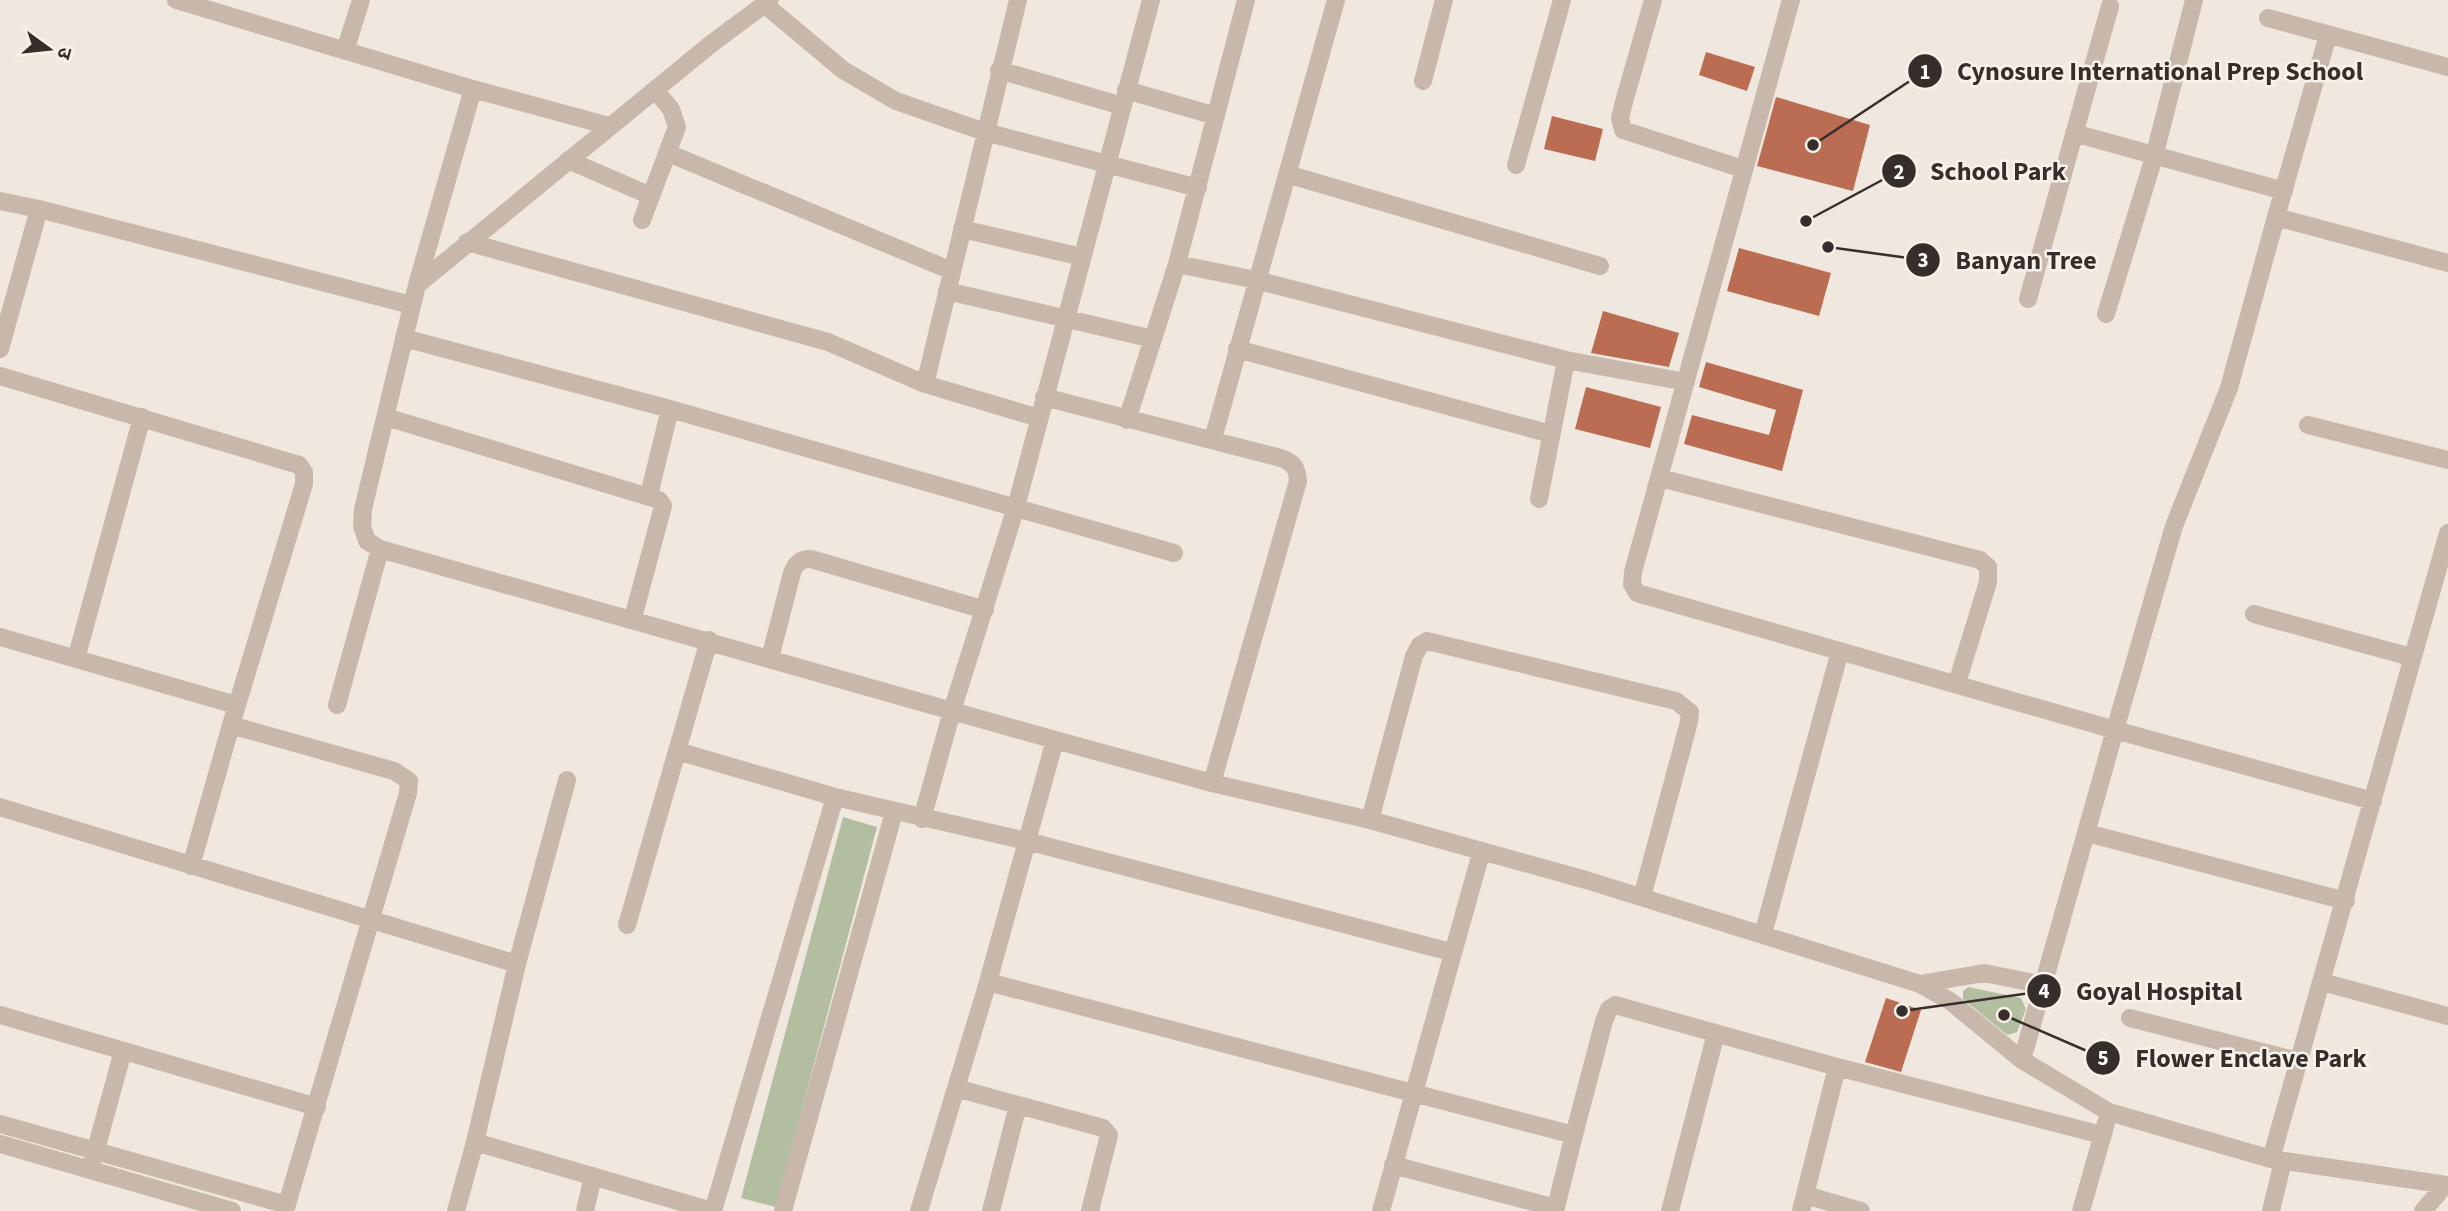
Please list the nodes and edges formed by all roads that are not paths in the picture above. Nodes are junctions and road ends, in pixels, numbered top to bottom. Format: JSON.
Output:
{"nodes":[{"id":1,"x":176,"y":0,"type":"edge"},
{"id":2,"x":360,"y":0,"type":"edge"},
{"id":3,"x":1018,"y":0,"type":"edge"},
{"id":4,"x":1151,"y":0,"type":"edge"},
{"id":5,"x":1246,"y":0,"type":"edge"},
{"id":6,"x":1336,"y":0,"type":"edge"},
{"id":7,"x":1444,"y":0,"type":"edge"},
{"id":8,"x":1562,"y":0,"type":"edge"},
{"id":9,"x":1653,"y":0,"type":"edge"},
{"id":10,"x":1791,"y":0,"type":"edge"},
{"id":11,"x":2194,"y":0,"type":"edge"},
{"id":12,"x":767,"y":2,"type":"edge"},
{"id":13,"x":2110,"y":6,"type":"dead end"},
{"id":14,"x":2267,"y":18,"type":"dead end"},
{"id":15,"x":2328,"y":35,"type":"junction"},
{"id":16,"x":345,"y":51,"type":"junction"},
{"id":17,"x":2448,"y":68,"type":"edge"},
{"id":18,"x":999,"y":70,"type":"junction"},
{"id":19,"x":1423,"y":81,"type":"dead end"},
{"id":20,"x":473,"y":89,"type":"junction"},
{"id":21,"x":654,"y":90,"type":"junction"},
{"id":22,"x":1124,"y":98,"type":"junction"},
{"id":23,"x":1216,"y":116,"type":"junction"},
{"id":24,"x":609,"y":127,"type":"junction"},
{"id":25,"x":985,"y":132,"type":"junction"},
{"id":26,"x":2074,"y":133,"type":"junction"},
{"id":27,"x":668,"y":153,"type":"junction"},
{"id":28,"x":2154,"y":157,"type":"junction"},
{"id":29,"x":568,"y":160,"type":"junction"},
{"id":30,"x":1516,"y":164,"type":"dead end"},
{"id":31,"x":1105,"y":166,"type":"junction"},
{"id":32,"x":1743,"y":169,"type":"junction"},
{"id":33,"x":1287,"y":174,"type":"junction"},
{"id":34,"x":1198,"y":188,"type":"junction"},
{"id":35,"x":2284,"y":191,"type":"junction"},
{"id":36,"x":651,"y":196,"type":"junction"},
{"id":37,"x":0,"y":201,"type":"edge"},
{"id":38,"x":39,"y":209,"type":"junction"},
{"id":39,"x":2276,"y":217,"type":"junction"},
{"id":40,"x":642,"y":219,"type":"dead end"},
{"id":41,"x":962,"y":229,"type":"junction"},
{"id":42,"x":467,"y":242,"type":"junction"},
{"id":43,"x":1082,"y":257,"type":"junction"},
{"id":44,"x":2448,"y":263,"type":"edge"},
{"id":45,"x":1177,"y":264,"type":"junction"},
{"id":46,"x":1600,"y":266,"type":"dead end"},
{"id":47,"x":952,"y":271,"type":"junction"},
{"id":48,"x":1255,"y":280,"type":"junction"},
{"id":49,"x":417,"y":285,"type":"junction"},
{"id":50,"x":947,"y":292,"type":"junction"},
{"id":51,"x":2028,"y":299,"type":"dead end"},
{"id":52,"x":411,"y":305,"type":"junction"},
{"id":53,"x":2106,"y":314,"type":"dead end"},
{"id":54,"x":1066,"y":320,"type":"junction"},
{"id":55,"x":404,"y":338,"type":"junction"},
{"id":56,"x":1153,"y":339,"type":"junction"},
{"id":57,"x":0,"y":349,"type":"edge"},
{"id":58,"x":1237,"y":349,"type":"junction"},
{"id":59,"x":1566,"y":360,"type":"junction"},
{"id":60,"x":0,"y":376,"type":"edge"},
{"id":61,"x":1686,"y":382,"type":"junction"},
{"id":62,"x":925,"y":384,"type":"junction"},
{"id":63,"x":1044,"y":397,"type":"junction"},
{"id":64,"x":670,"y":409,"type":"junction"},
{"id":65,"x":386,"y":416,"type":"junction"},
{"id":66,"x":142,"y":417,"type":"junction"},
{"id":67,"x":1039,"y":418,"type":"junction"},
{"id":68,"x":1128,"y":420,"type":"junction"},
{"id":69,"x":2308,"y":425,"type":"dead end"},
{"id":70,"x":1551,"y":434,"type":"junction"},
{"id":71,"x":1213,"y":439,"type":"junction"},
{"id":72,"x":2448,"y":460,"type":"edge"},
{"id":73,"x":1660,"y":478,"type":"junction"},
{"id":74,"x":649,"y":495,"type":"junction"},
{"id":75,"x":1539,"y":499,"type":"dead end"},
{"id":76,"x":1016,"y":507,"type":"junction"},
{"id":77,"x":2447,"y":541,"type":"edge"},
{"id":78,"x":380,"y":548,"type":"junction"},
{"id":79,"x":1174,"y":553,"type":"dead end"},
{"id":80,"x":985,"y":610,"type":"junction"},
{"id":81,"x":2254,"y":614,"type":"dead end"},
{"id":82,"x":633,"y":618,"type":"junction"},
{"id":83,"x":0,"y":637,"type":"edge"},
{"id":84,"x":709,"y":640,"type":"junction"},
{"id":85,"x":1840,"y":651,"type":"junction"},
{"id":86,"x":2411,"y":657,"type":"junction"},
{"id":87,"x":770,"y":658,"type":"junction"},
{"id":88,"x":76,"y":659,"type":"junction"},
{"id":89,"x":1957,"y":683,"type":"junction"},
{"id":90,"x":236,"y":705,"type":"junction"},
{"id":91,"x":337,"y":705,"type":"dead end"},
{"id":92,"x":951,"y":711,"type":"junction"},
{"id":93,"x":231,"y":725,"type":"junction"},
{"id":94,"x":2115,"y":730,"type":"junction"},
{"id":95,"x":1055,"y":740,"type":"junction"},
{"id":96,"x":677,"y":751,"type":"junction"},
{"id":97,"x":567,"y":779,"type":"dead end"},
{"id":98,"x":1212,"y":783,"type":"junction"},
{"id":99,"x":835,"y":797,"type":"junction"},
{"id":100,"x":2374,"y":801,"type":"junction"},
{"id":101,"x":0,"y":807,"type":"edge"},
{"id":102,"x":894,"y":812,"type":"junction"},
{"id":103,"x":922,"y":819,"type":"junction"},
{"id":104,"x":1370,"y":820,"type":"junction"},
{"id":105,"x":2087,"y":834,"type":"junction"},
{"id":106,"x":1027,"y":841,"type":"junction"},
{"id":107,"x":1481,"y":853,"type":"junction"},
{"id":108,"x":191,"y":866,"type":"junction"},
{"id":109,"x":1642,"y":897,"type":"junction"},
{"id":110,"x":2346,"y":901,"type":"junction"},
{"id":111,"x":373,"y":921,"type":"junction"},
{"id":112,"x":627,"y":925,"type":"dead end"},
{"id":113,"x":1763,"y":934,"type":"junction"},
{"id":114,"x":1451,"y":952,"type":"junction"},
{"id":115,"x":517,"y":964,"type":"junction"},
{"id":116,"x":988,"y":982,"type":"junction"},
{"id":117,"x":2322,"y":982,"type":"junction"},
{"id":118,"x":1920,"y":984,"type":"junction"},
{"id":119,"x":2044,"y":985,"type":"junction"},
{"id":120,"x":0,"y":1015,"type":"edge"},
{"id":121,"x":2448,"y":1016,"type":"edge"},
{"id":122,"x":2130,"y":1018,"type":"dead end"},
{"id":123,"x":1716,"y":1033,"type":"junction"},
{"id":124,"x":123,"y":1051,"type":"junction"},
{"id":125,"x":2022,"y":1060,"type":"junction"},
{"id":126,"x":2298,"y":1061,"type":"junction"},
{"id":127,"x":1837,"y":1067,"type":"junction"},
{"id":128,"x":956,"y":1088,"type":"junction"},
{"id":129,"x":1414,"y":1093,"type":"junction"},
{"id":130,"x":1018,"y":1105,"type":"junction"},
{"id":131,"x":317,"y":1107,"type":"junction"},
{"id":132,"x":2109,"y":1112,"type":"junction"},
{"id":133,"x":0,"y":1124,"type":"edge"},
{"id":134,"x":1574,"y":1135,"type":"junction"},
{"id":135,"x":2102,"y":1135,"type":"junction"},
{"id":136,"x":475,"y":1142,"type":"junction"},
{"id":137,"x":0,"y":1144,"type":"edge"},
{"id":138,"x":94,"y":1151,"type":"junction"},
{"id":139,"x":2277,"y":1160,"type":"junction"},
{"id":140,"x":1393,"y":1165,"type":"junction"},
{"id":141,"x":91,"y":1170,"type":"junction"},
{"id":142,"x":593,"y":1176,"type":"junction"},
{"id":143,"x":2446,"y":1185,"type":"edge"},
{"id":144,"x":1803,"y":1203,"type":"edge"},
{"id":145,"x":286,"y":1208,"type":"edge"},
{"id":146,"x":1555,"y":1210,"type":"edge"},
{"id":147,"x":232,"y":1211,"type":"edge"},
{"id":148,"x":456,"y":1211,"type":"edge"},
{"id":149,"x":585,"y":1211,"type":"edge"},
{"id":150,"x":712,"y":1211,"type":"edge"},
{"id":151,"x":783,"y":1211,"type":"edge"},
{"id":152,"x":919,"y":1211,"type":"edge"},
{"id":153,"x":991,"y":1211,"type":"edge"},
{"id":154,"x":1090,"y":1211,"type":"edge"},
{"id":155,"x":1381,"y":1211,"type":"edge"},
{"id":156,"x":1670,"y":1211,"type":"edge"},
{"id":157,"x":1861,"y":1211,"type":"edge"},
{"id":158,"x":2081,"y":1211,"type":"edge"},
{"id":159,"x":2271,"y":1211,"type":"edge"},
{"id":160,"x":2423,"y":1211,"type":"edge"}],
"edges":[{"from":1,"to":16,"type":"street"},
{"from":2,"to":16,"type":"street"},
{"from":3,"to":18,"type":"street"},
{"from":4,"to":22,"type":"street"},
{"from":5,"to":23,"type":"street"},
{"from":6,"to":33,"type":"street"},
{"from":7,"to":19,"type":"street"},
{"from":8,"to":30,"type":"street"},
{"from":9,"to":32,"type":"street"},
{"from":10,"to":32,"type":"street"},
{"from":11,"to":28,"type":"street"},
{"from":12,"to":21,"type":"street"},
{"from":12,"to":25,"type":"street"},
{"from":13,"to":26,"type":"street"},
{"from":14,"to":15,"type":"street"},
{"from":15,"to":17,"type":"street"},
{"from":15,"to":35,"type":"street"},
{"from":16,"to":20,"type":"street"},
{"from":18,"to":22,"type":"street"},
{"from":18,"to":25,"type":"street"},
{"from":20,"to":24,"type":"street"},
{"from":20,"to":49,"type":"street"},
{"from":21,"to":24,"type":"street"},
{"from":21,"to":27,"type":"street"},
{"from":22,"to":23,"type":"street"},
{"from":22,"to":31,"type":"street"},
{"from":23,"to":34,"type":"street"},
{"from":24,"to":29,"type":"street"},
{"from":25,"to":31,"type":"street"},
{"from":25,"to":41,"type":"street"},
{"from":26,"to":28,"type":"street"},
{"from":26,"to":51,"type":"street"},
{"from":27,"to":36,"type":"street"},
{"from":27,"to":47,"type":"street"},
{"from":28,"to":35,"type":"street"},
{"from":28,"to":53,"type":"street"},
{"from":29,"to":36,"type":"street"},
{"from":29,"to":42,"type":"street"},
{"from":31,"to":34,"type":"street"},
{"from":31,"to":43,"type":"street"},
{"from":32,"to":61,"type":"street"},
{"from":33,"to":46,"type":"street"},
{"from":33,"to":48,"type":"street"},
{"from":34,"to":45,"type":"street"},
{"from":35,"to":39,"type":"street"},
{"from":36,"to":40,"type":"street"},
{"from":37,"to":38,"type":"street"},
{"from":38,"to":52,"type":"street"},
{"from":38,"to":57,"type":"street"},
{"from":39,"to":44,"type":"street"},
{"from":39,"to":94,"type":"street"},
{"from":41,"to":43,"type":"street"},
{"from":41,"to":47,"type":"street"},
{"from":42,"to":49,"type":"street"},
{"from":42,"to":62,"type":"street"},
{"from":43,"to":54,"type":"street"},
{"from":45,"to":48,"type":"street"},
{"from":45,"to":56,"type":"street"},
{"from":47,"to":50,"type":"street"},
{"from":48,"to":58,"type":"street"},
{"from":48,"to":59,"type":"street"},
{"from":49,"to":52,"type":"street"},
{"from":50,"to":54,"type":"street"},
{"from":50,"to":62,"type":"street"},
{"from":52,"to":55,"type":"street"},
{"from":54,"to":56,"type":"street"},
{"from":54,"to":63,"type":"street"},
{"from":55,"to":64,"type":"street"},
{"from":55,"to":65,"type":"street"},
{"from":56,"to":68,"type":"street"},
{"from":58,"to":70,"type":"street"},
{"from":58,"to":71,"type":"street"},
{"from":59,"to":61,"type":"street"},
{"from":59,"to":70,"type":"street"},
{"from":60,"to":66,"type":"street"},
{"from":61,"to":73,"type":"street"},
{"from":62,"to":67,"type":"street"},
{"from":63,"to":67,"type":"street"},
{"from":63,"to":68,"type":"street"},
{"from":64,"to":74,"type":"street"},
{"from":64,"to":76,"type":"street"},
{"from":65,"to":74,"type":"street"},
{"from":65,"to":78,"type":"street"},
{"from":66,"to":88,"type":"street"},
{"from":66,"to":90,"type":"street"},
{"from":67,"to":76,"type":"street"},
{"from":68,"to":71,"type":"street"},
{"from":69,"to":72,"type":"street"},
{"from":70,"to":75,"type":"street"},
{"from":71,"to":98,"type":"street"},
{"from":73,"to":85,"type":"street"},
{"from":73,"to":89,"type":"street"},
{"from":74,"to":82,"type":"street"},
{"from":76,"to":79,"type":"street"},
{"from":76,"to":80,"type":"street"},
{"from":77,"to":86,"type":"street"},
{"from":78,"to":82,"type":"street"},
{"from":78,"to":91,"type":"street"},
{"from":80,"to":87,"type":"street"},
{"from":80,"to":92,"type":"street"},
{"from":81,"to":86,"type":"street"},
{"from":82,"to":84,"type":"street"},
{"from":83,"to":88,"type":"street"},
{"from":84,"to":87,"type":"street"},
{"from":84,"to":96,"type":"street"},
{"from":85,"to":89,"type":"street"},
{"from":85,"to":113,"type":"street"},
{"from":86,"to":100,"type":"street"},
{"from":87,"to":92,"type":"street"},
{"from":88,"to":90,"type":"street"},
{"from":89,"to":94,"type":"street"},
{"from":90,"to":93,"type":"street"},
{"from":92,"to":95,"type":"street"},
{"from":92,"to":103,"type":"street"},
{"from":93,"to":108,"type":"street"},
{"from":93,"to":111,"type":"street"},
{"from":94,"to":100,"type":"street"},
{"from":94,"to":105,"type":"street"},
{"from":95,"to":98,"type":"street"},
{"from":95,"to":106,"type":"street"},
{"from":96,"to":99,"type":"street"},
{"from":96,"to":112,"type":"street"},
{"from":97,"to":115,"type":"street"},
{"from":98,"to":104,"type":"street"},
{"from":99,"to":102,"type":"street"},
{"from":99,"to":150,"type":"street"},
{"from":100,"to":110,"type":"street"},
{"from":101,"to":108,"type":"street"},
{"from":102,"to":103,"type":"street"},
{"from":102,"to":151,"type":"street"},
{"from":103,"to":106,"type":"street"},
{"from":104,"to":107,"type":"street"},
{"from":104,"to":109,"type":"street"},
{"from":105,"to":110,"type":"street"},
{"from":105,"to":119,"type":"street"},
{"from":106,"to":114,"type":"street"},
{"from":106,"to":116,"type":"street"},
{"from":107,"to":109,"type":"street"},
{"from":107,"to":114,"type":"street"},
{"from":108,"to":111,"type":"street"},
{"from":109,"to":113,"type":"street"},
{"from":110,"to":117,"type":"street"},
{"from":111,"to":115,"type":"street"},
{"from":111,"to":131,"type":"street"},
{"from":113,"to":118,"type":"street"},
{"from":114,"to":129,"type":"street"},
{"from":115,"to":136,"type":"street"},
{"from":116,"to":128,"type":"street"},
{"from":116,"to":129,"type":"street"},
{"from":117,"to":121,"type":"street"},
{"from":117,"to":126,"type":"street"},
{"from":118,"to":119,"type":"street"},
{"from":118,"to":125,"type":"street"},
{"from":119,"to":125,"type":"street"},
{"from":120,"to":124,"type":"street"},
{"from":122,"to":126,"type":"street"},
{"from":123,"to":127,"type":"street"},
{"from":123,"to":134,"type":"street"},
{"from":123,"to":156,"type":"street"},
{"from":124,"to":131,"type":"street"},
{"from":124,"to":138,"type":"street"},
{"from":125,"to":132,"type":"street"},
{"from":126,"to":139,"type":"street"},
{"from":127,"to":135,"type":"street"},
{"from":127,"to":144,"type":"street"},
{"from":128,"to":130,"type":"street"},
{"from":128,"to":152,"type":"street"},
{"from":129,"to":134,"type":"street"},
{"from":129,"to":140,"type":"street"},
{"from":130,"to":153,"type":"street"},
{"from":130,"to":154,"type":"street"},
{"from":131,"to":145,"type":"street"},
{"from":132,"to":135,"type":"street"},
{"from":132,"to":139,"type":"street"},
{"from":133,"to":138,"type":"street"},
{"from":134,"to":146,"type":"street"},
{"from":135,"to":158,"type":"street"},
{"from":136,"to":142,"type":"street"},
{"from":136,"to":148,"type":"street"},
{"from":137,"to":141,"type":"street"},
{"from":138,"to":141,"type":"street"},
{"from":138,"to":145,"type":"street"},
{"from":139,"to":143,"type":"street"},
{"from":139,"to":159,"type":"street"},
{"from":140,"to":146,"type":"street"},
{"from":140,"to":155,"type":"street"},
{"from":141,"to":147,"type":"street"},
{"from":142,"to":149,"type":"street"},
{"from":142,"to":150,"type":"street"},
{"from":143,"to":160,"type":"street"},
{"from":144,"to":157,"type":"street"}]}
